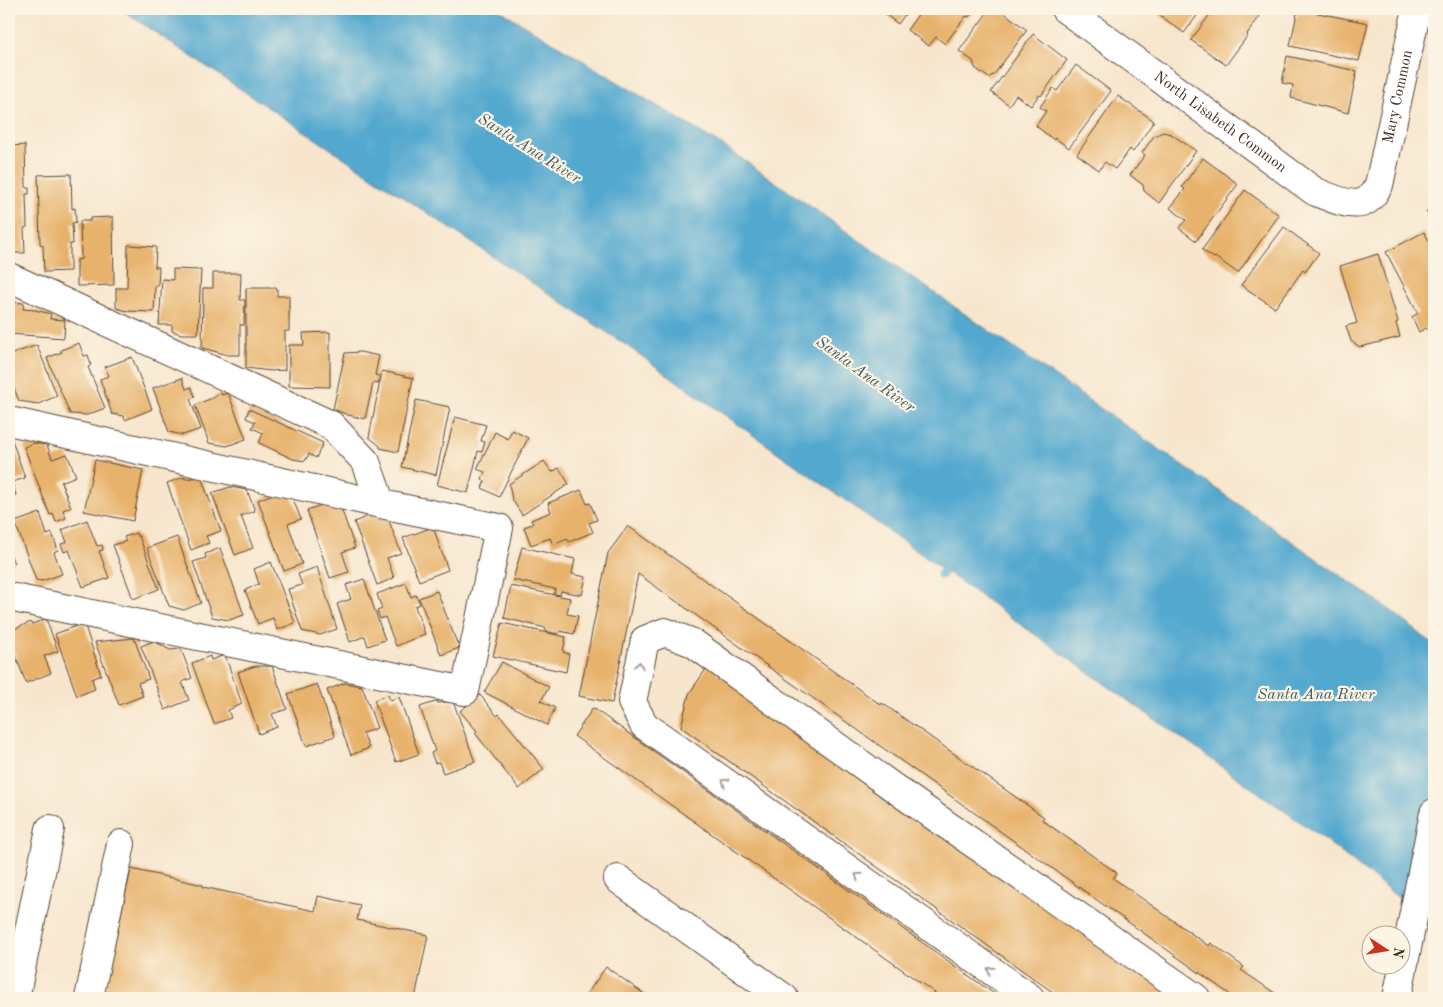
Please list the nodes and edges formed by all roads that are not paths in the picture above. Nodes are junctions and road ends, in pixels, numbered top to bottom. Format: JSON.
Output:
{"nodes":[{"id":1,"x":1065,"y":9,"type":"edge"},
{"id":2,"x":1417,"y":9,"type":"edge"},
{"id":3,"x":1434,"y":12,"type":"edge"},
{"id":4,"x":1379,"y":185,"type":"joint"},
{"id":5,"x":9,"y":277,"type":"edge"},
{"id":6,"x":9,"y":421,"type":"edge"},
{"id":7,"x":381,"y":504,"type":"junction"},
{"id":8,"x":9,"y":597,"type":"edge"},
{"id":9,"x":1434,"y":813,"type":"edge"},
{"id":10,"x":50,"y":829,"type":"dead end"},
{"id":11,"x":121,"y":844,"type":"dead end"},
{"id":12,"x":618,"y":879,"type":"dead end"},
{"id":13,"x":1398,"y":993,"type":"edge"},
{"id":14,"x":15,"y":998,"type":"edge"},
{"id":15,"x":89,"y":998,"type":"edge"},
{"id":16,"x":784,"y":998,"type":"edge"},
{"id":17,"x":1030,"y":998,"type":"edge"},
{"id":18,"x":1196,"y":998,"type":"edge"}],
"edges":[{"from":1,"to":4,"type":"street","name":"North Lisabeth Common"},
{"from":2,"to":3,"type":"street"},
{"from":2,"to":4,"type":"street","name":"Mary Common"},
{"from":5,"to":7,"type":"street"},
{"from":6,"to":7,"type":"street"},
{"from":7,"to":8,"type":"street"},
{"from":9,"to":13,"type":"street"},
{"from":10,"to":14,"type":"street"},
{"from":11,"to":15,"type":"street"},
{"from":12,"to":16,"type":"street"},
{"from":17,"to":18,"type":"street","one_way":true}]}
